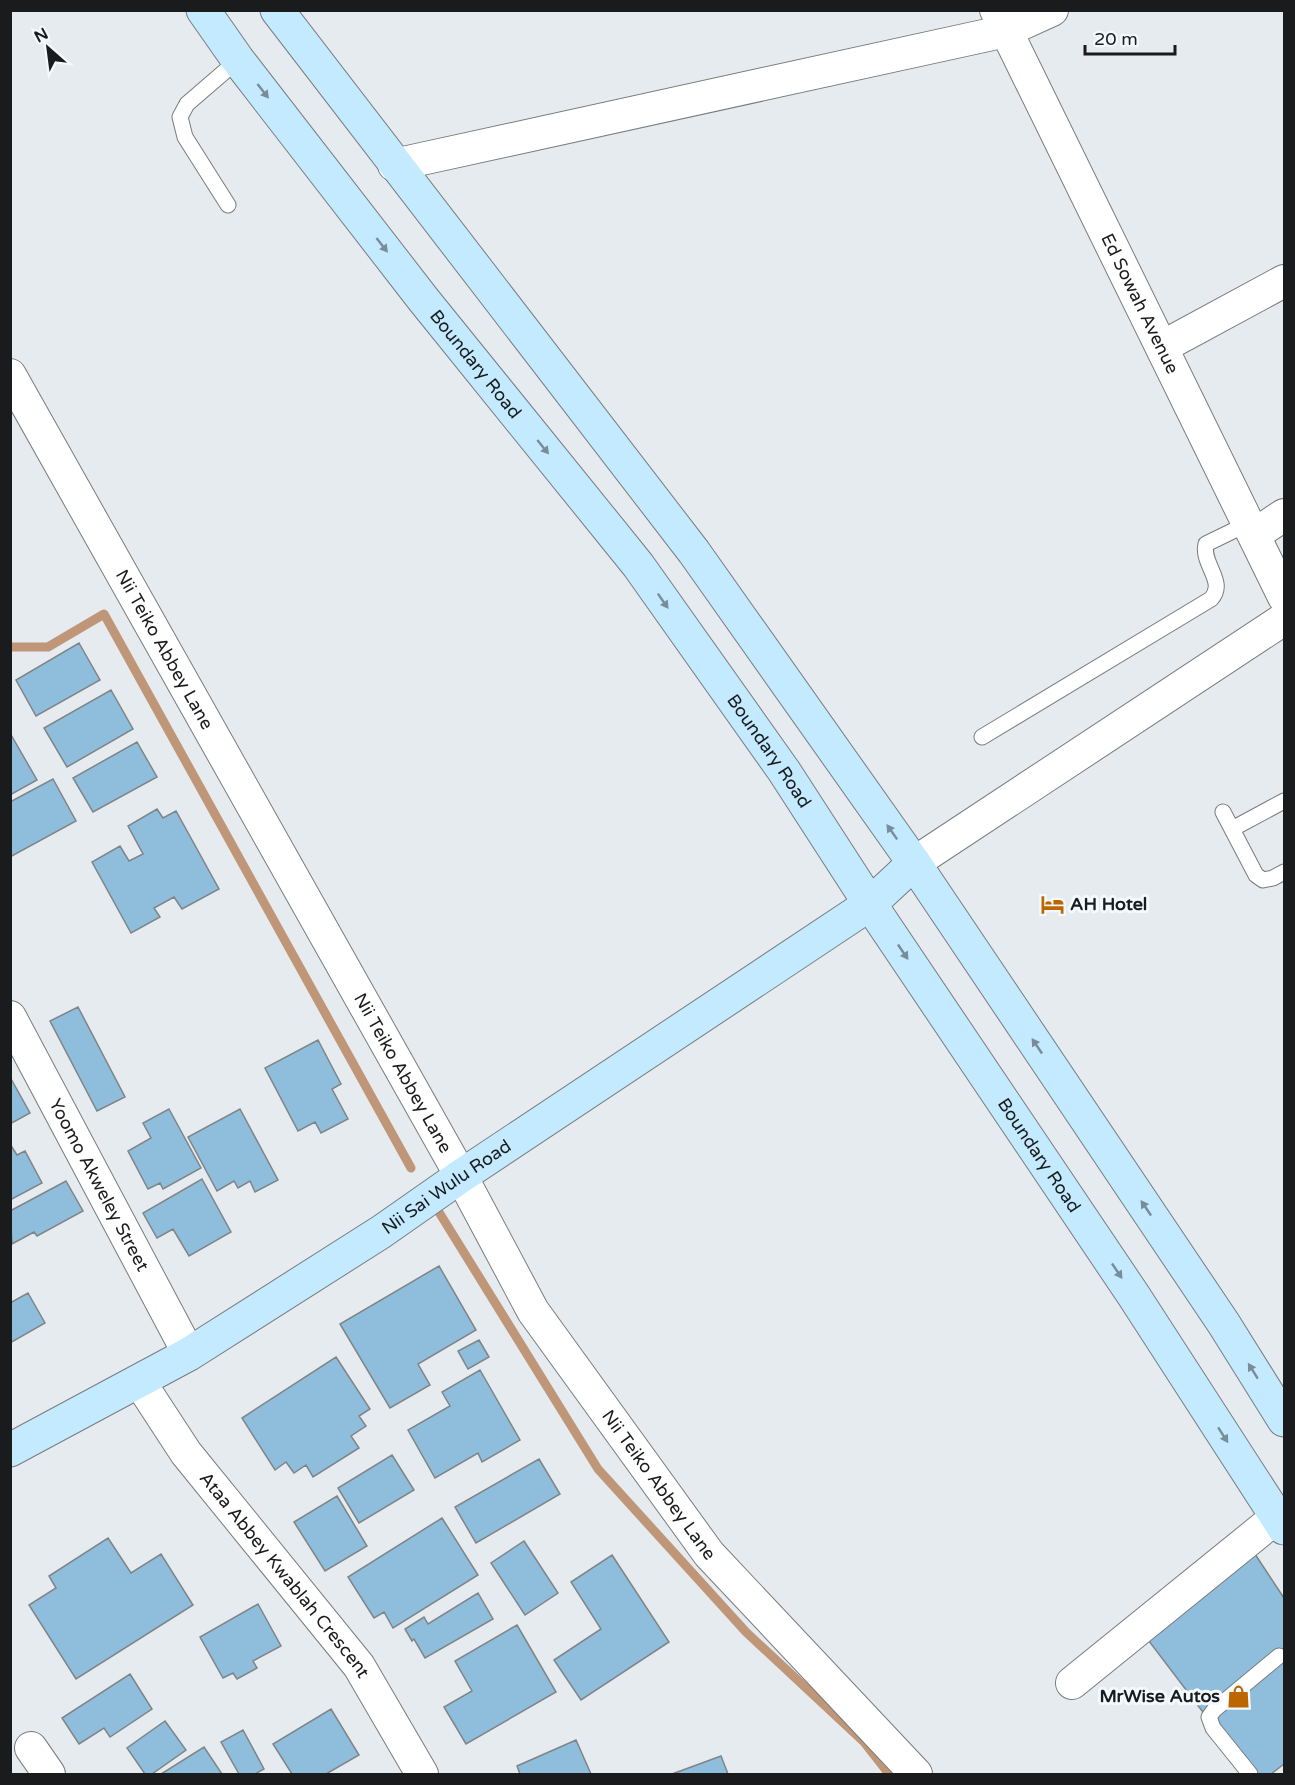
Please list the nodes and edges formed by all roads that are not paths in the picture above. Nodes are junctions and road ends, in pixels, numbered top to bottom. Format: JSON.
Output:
{"nodes":[{"id":1,"x":203,"y":10,"type":"edge"},
{"id":2,"x":277,"y":10,"type":"edge"},
{"id":3,"x":1052,"y":10,"type":"edge"},
{"id":4,"x":1001,"y":21,"type":"edge"},
{"id":5,"x":238,"y":60,"type":"junction"},
{"id":6,"x":394,"y":165,"type":"junction"},
{"id":7,"x":228,"y":205,"type":"dead end"},
{"id":8,"x":1284,"y":281,"type":"edge"},
{"id":9,"x":1162,"y":347,"type":"junction"},
{"id":10,"x":10,"y":375,"type":"edge"},
{"id":11,"x":1284,"y":515,"type":"edge"},
{"id":12,"x":1252,"y":529,"type":"junction"},
{"id":13,"x":1284,"y":597,"type":"edge"},
{"id":14,"x":1284,"y":619,"type":"edge"},
{"id":15,"x":982,"y":737,"type":"dead end"},
{"id":16,"x":1284,"y":801,"type":"edge"},
{"id":17,"x":1223,"y":812,"type":"dead end"},
{"id":18,"x":1232,"y":829,"type":"junction"},
{"id":19,"x":914,"y":863,"type":"junction"},
{"id":20,"x":1284,"y":872,"type":"edge"},
{"id":21,"x":870,"y":904,"type":"junction"},
{"id":22,"x":10,"y":1017,"type":"edge"},
{"id":23,"x":461,"y":1176,"type":"junction"},
{"id":24,"x":189,"y":1354,"type":"junction"},
{"id":25,"x":139,"y":1381,"type":"junction"},
{"id":26,"x":1284,"y":1420,"type":"edge"},
{"id":27,"x":10,"y":1450,"type":"edge"},
{"id":28,"x":1280,"y":1523,"type":"edge"},
{"id":29,"x":1283,"y":1656,"type":"edge"},
{"id":30,"x":1072,"y":1683,"type":"dead end"},
{"id":31,"x":31,"y":1748,"type":"dead end"},
{"id":32,"x":913,"y":1773,"type":"edge"},
{"id":33,"x":49,"y":1774,"type":"edge"},
{"id":34,"x":422,"y":1774,"type":"edge"},
{"id":35,"x":1250,"y":1774,"type":"edge"}],
"edges":[{"from":1,"to":5,"type":"main road","name":"Boundary Road"},
{"from":2,"to":6,"type":"main road"},
{"from":3,"to":4,"type":"street"},
{"from":4,"to":6,"type":"street"},
{"from":4,"to":9,"type":"street","name":"Ed Sowah Avenue"},
{"from":5,"to":7,"type":"lane"},
{"from":5,"to":21,"type":"main road","name":"Boundary Road","one_way":true},
{"from":19,"to":6,"type":"main road","one_way":true},
{"from":8,"to":9,"type":"street"},
{"from":9,"to":12,"type":"street","name":"Ed Sowah Avenue"},
{"from":10,"to":23,"type":"street","name":"Nii Teiko Abbey Lane"},
{"from":11,"to":12,"type":"street"},
{"from":12,"to":13,"type":"street","name":"Ed Sowah Avenue"},
{"from":12,"to":15,"type":"lane"},
{"from":14,"to":19,"type":"street"},
{"from":16,"to":18,"type":"lane"},
{"from":17,"to":18,"type":"lane"},
{"from":18,"to":20,"type":"lane"},
{"from":19,"to":21,"type":"main road","name":"Nii Sai Wulu Road"},
{"from":26,"to":19,"type":"main road","one_way":true},
{"from":21,"to":23,"type":"main road","name":"Nii Sai Wulu Road"},
{"from":21,"to":28,"type":"main road","name":"Boundary Road","one_way":true},
{"from":22,"to":24,"type":"street","name":"Yoomo Akweley Street"},
{"from":23,"to":24,"type":"main road","name":"Nii Sai Wulu Road"},
{"from":23,"to":32,"type":"street","name":"Nii Teiko Abbey Lane"},
{"from":24,"to":25,"type":"main road","name":"Nii Sai Wulu Road"},
{"from":25,"to":27,"type":"main road","name":"Nii Sai Wulu Road"},
{"from":25,"to":34,"type":"street","name":"Ataa Abbey Kwablah Crescent"},
{"from":28,"to":30,"type":"street"},
{"from":29,"to":35,"type":"lane"},
{"from":31,"to":33,"type":"street"}]}
